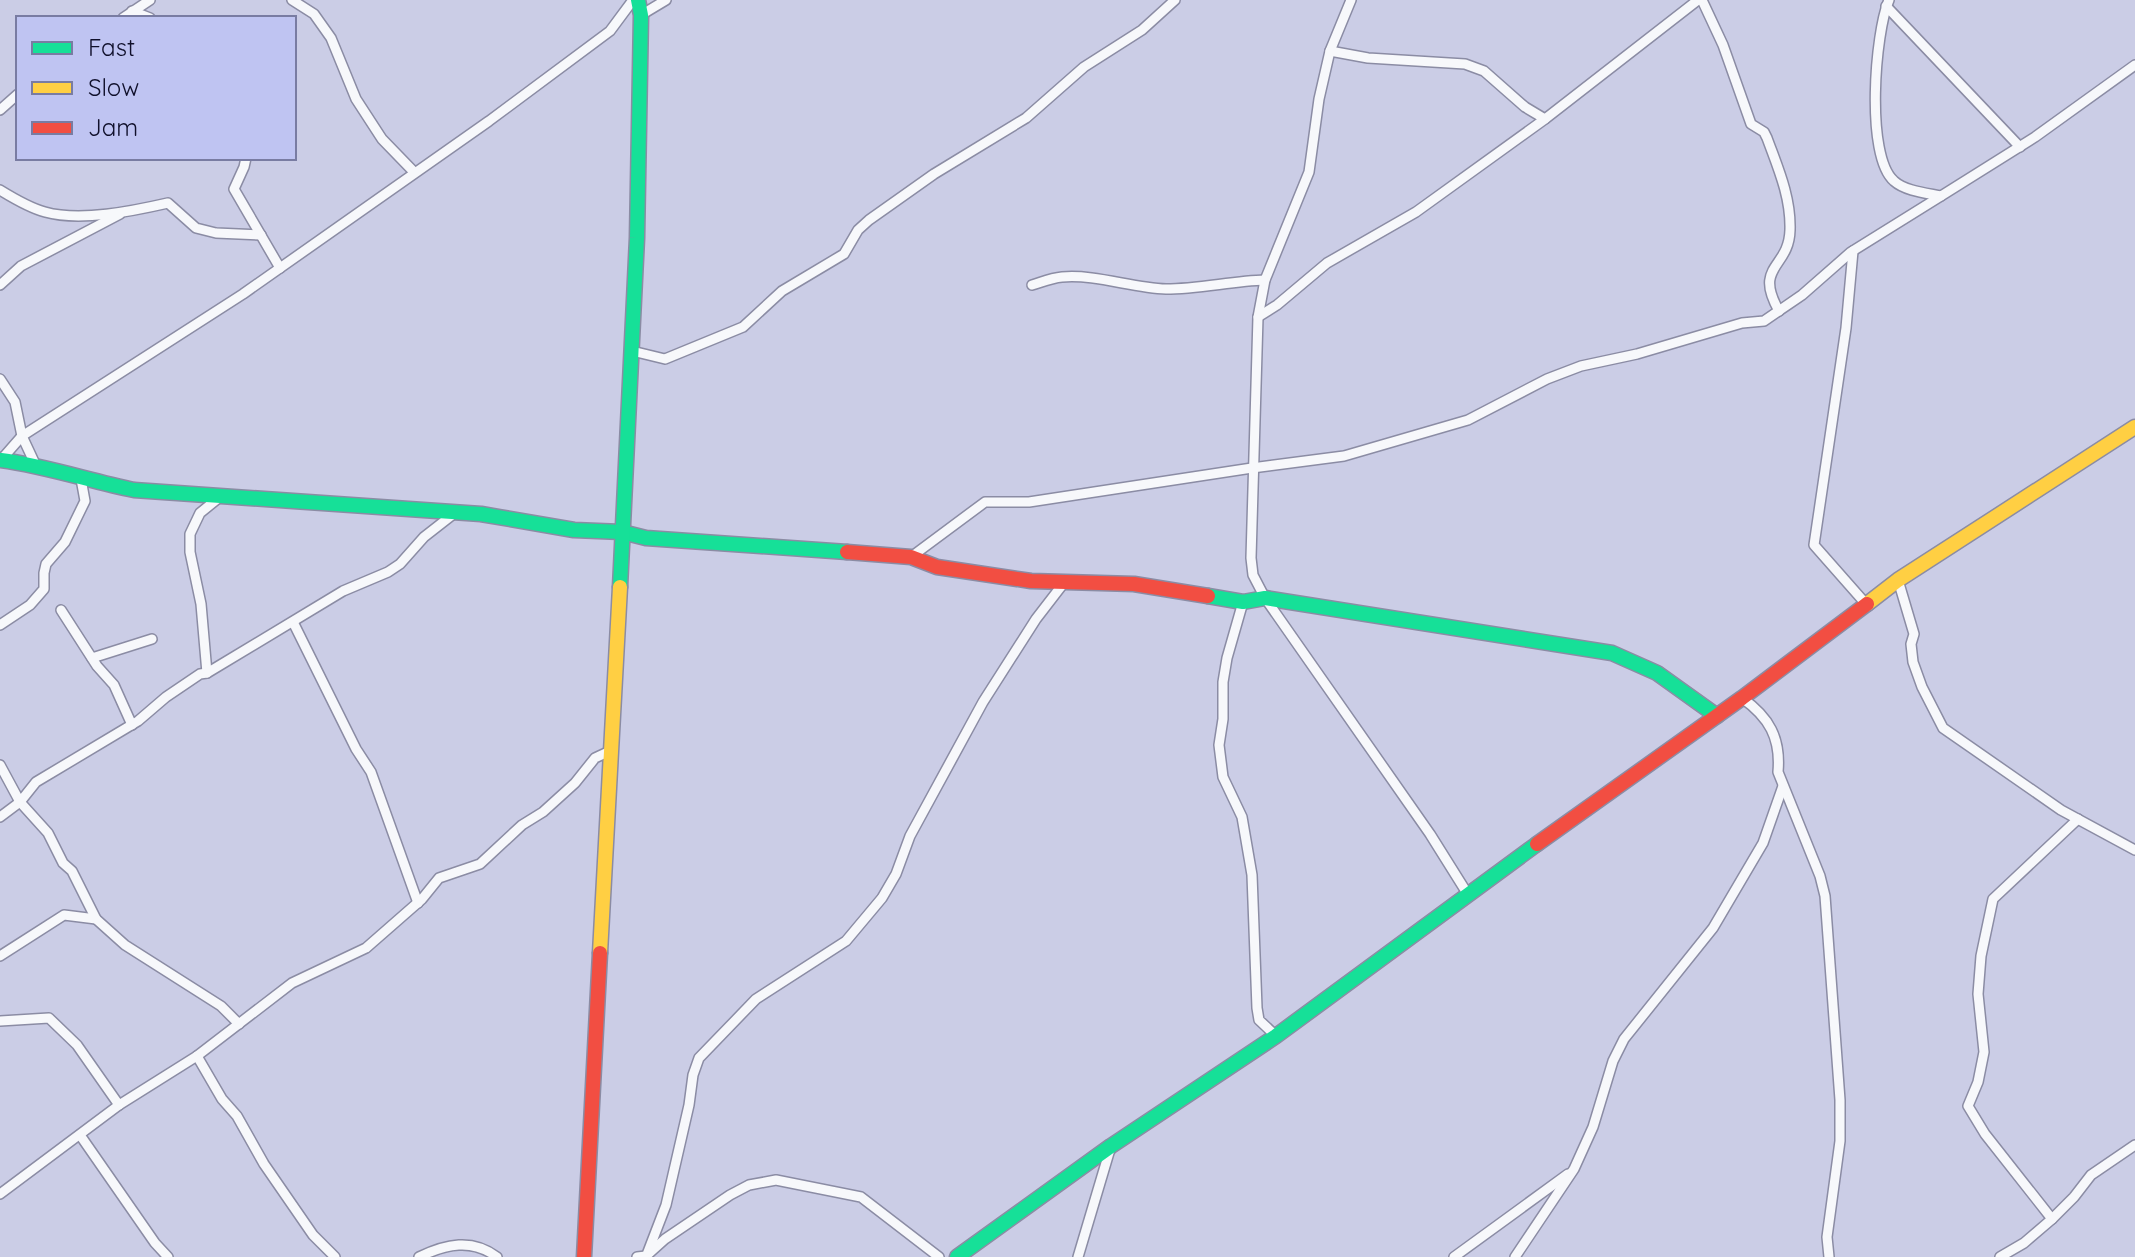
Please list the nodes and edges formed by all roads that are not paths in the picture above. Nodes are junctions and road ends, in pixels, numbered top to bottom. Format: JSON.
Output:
{"nodes":[{"id":1,"x":150,"y":0,"type":"edge"},
{"id":2,"x":292,"y":0,"type":"edge"},
{"id":3,"x":636,"y":0,"type":"edge"},
{"id":4,"x":666,"y":0,"type":"edge"},
{"id":5,"x":1175,"y":0,"type":"edge"},
{"id":6,"x":1351,"y":0,"type":"edge"},
{"id":7,"x":1700,"y":0,"type":"edge"},
{"id":8,"x":1888,"y":3,"type":"edge"},
{"id":9,"x":132,"y":11,"type":"junction"},
{"id":10,"x":641,"y":15,"type":"junction"},
{"id":11,"x":126,"y":16,"type":"edge"},
{"id":12,"x":145,"y":16,"type":"edge"},
{"id":13,"x":1330,"y":51,"type":"junction"},
{"id":14,"x":2135,"y":65,"type":"edge"},
{"id":15,"x":16,"y":96,"type":"edge"},
{"id":16,"x":0,"y":110,"type":"edge"},
{"id":17,"x":1545,"y":119,"type":"junction"},
{"id":18,"x":2020,"y":147,"type":"junction"},
{"id":19,"x":245,"y":160,"type":"edge"},
{"id":20,"x":414,"y":172,"type":"junction"},
{"id":21,"x":0,"y":190,"type":"edge"},
{"id":22,"x":1941,"y":196,"type":"junction"},
{"id":23,"x":123,"y":212,"type":"junction"},
{"id":24,"x":261,"y":235,"type":"junction"},
{"id":25,"x":1853,"y":251,"type":"junction"},
{"id":26,"x":280,"y":268,"type":"junction"},
{"id":27,"x":1265,"y":280,"type":"junction"},
{"id":28,"x":0,"y":285,"type":"edge"},
{"id":29,"x":1032,"y":285,"type":"dead end"},
{"id":30,"x":1779,"y":311,"type":"junction"},
{"id":31,"x":1258,"y":317,"type":"junction"},
{"id":32,"x":632,"y":351,"type":"junction"},
{"id":33,"x":0,"y":379,"type":"edge"},
{"id":34,"x":2135,"y":427,"type":"edge"},
{"id":35,"x":22,"y":436,"type":"junction"},
{"id":36,"x":0,"y":461,"type":"edge"},
{"id":37,"x":36,"y":466,"type":"junction"},
{"id":38,"x":1252,"y":468,"type":"junction"},
{"id":39,"x":81,"y":479,"type":"junction"},
{"id":40,"x":221,"y":496,"type":"junction"},
{"id":41,"x":456,"y":512,"type":"junction"},
{"id":42,"x":622,"y":532,"type":"junction"},
{"id":43,"x":911,"y":557,"type":"junction"},
{"id":44,"x":1898,"y":580,"type":"junction"},
{"id":45,"x":1063,"y":584,"type":"junction"},
{"id":46,"x":1265,"y":598,"type":"junction"},
{"id":47,"x":1243,"y":602,"type":"junction"},
{"id":48,"x":1866,"y":604,"type":"junction"},
{"id":49,"x":61,"y":610,"type":"dead end"},
{"id":50,"x":293,"y":622,"type":"junction"},
{"id":51,"x":0,"y":625,"type":"edge"},
{"id":52,"x":152,"y":639,"type":"dead end"},
{"id":53,"x":92,"y":658,"type":"junction"},
{"id":54,"x":207,"y":673,"type":"junction"},
{"id":55,"x":1742,"y":698,"type":"junction"},
{"id":56,"x":1717,"y":716,"type":"junction"},
{"id":57,"x":132,"y":725,"type":"junction"},
{"id":58,"x":610,"y":751,"type":"junction"},
{"id":59,"x":0,"y":765,"type":"edge"},
{"id":60,"x":1783,"y":786,"type":"junction"},
{"id":61,"x":20,"y":802,"type":"junction"},
{"id":62,"x":0,"y":817,"type":"edge"},
{"id":63,"x":2078,"y":819,"type":"junction"},
{"id":64,"x":2135,"y":850,"type":"edge"},
{"id":65,"x":1467,"y":893,"type":"junction"},
{"id":66,"x":418,"y":903,"type":"junction"},
{"id":67,"x":96,"y":919,"type":"junction"},
{"id":68,"x":0,"y":956,"type":"edge"},
{"id":69,"x":0,"y":1021,"type":"edge"},
{"id":70,"x":239,"y":1024,"type":"junction"},
{"id":71,"x":1276,"y":1036,"type":"junction"},
{"id":72,"x":197,"y":1056,"type":"junction"},
{"id":73,"x":119,"y":1105,"type":"junction"},
{"id":74,"x":80,"y":1135,"type":"junction"},
{"id":75,"x":2135,"y":1145,"type":"edge"},
{"id":76,"x":1111,"y":1146,"type":"junction"},
{"id":77,"x":1574,"y":1169,"type":"junction"},
{"id":78,"x":0,"y":1194,"type":"edge"},
{"id":79,"x":2052,"y":1219,"type":"junction"},
{"id":80,"x":646,"y":1256,"type":"edge"},
{"id":81,"x":168,"y":1257,"type":"edge"},
{"id":82,"x":335,"y":1257,"type":"edge"},
{"id":83,"x":419,"y":1257,"type":"edge"},
{"id":84,"x":497,"y":1257,"type":"edge"},
{"id":85,"x":584,"y":1257,"type":"edge"},
{"id":86,"x":637,"y":1257,"type":"edge"},
{"id":87,"x":939,"y":1257,"type":"edge"},
{"id":88,"x":957,"y":1257,"type":"edge"},
{"id":89,"x":1078,"y":1257,"type":"edge"},
{"id":90,"x":1454,"y":1257,"type":"edge"},
{"id":91,"x":1515,"y":1257,"type":"edge"},
{"id":92,"x":1829,"y":1257,"type":"edge"},
{"id":93,"x":2000,"y":1257,"type":"edge"}],
"edges":[{"from":1,"to":9,"type":"street"},
{"from":2,"to":20,"type":"street"},
{"from":3,"to":10,"type":"street"},
{"from":3,"to":20,"type":"street"},
{"from":4,"to":10,"type":"street"},
{"from":5,"to":32,"type":"street"},
{"from":6,"to":13,"type":"street"},
{"from":7,"to":17,"type":"street"},
{"from":7,"to":30,"type":"street"},
{"from":8,"to":18,"type":"street"},
{"from":8,"to":22,"type":"street"},
{"from":9,"to":11,"type":"street"},
{"from":9,"to":12,"type":"street"},
{"from":10,"to":32,"type":"street"},
{"from":13,"to":17,"type":"street"},
{"from":13,"to":27,"type":"street"},
{"from":14,"to":18,"type":"street"},
{"from":15,"to":16,"type":"street"},
{"from":17,"to":31,"type":"street"},
{"from":18,"to":22,"type":"street"},
{"from":19,"to":24,"type":"street"},
{"from":20,"to":26,"type":"street"},
{"from":21,"to":23,"type":"street"},
{"from":22,"to":25,"type":"street"},
{"from":23,"to":24,"type":"street"},
{"from":23,"to":28,"type":"street"},
{"from":24,"to":26,"type":"street"},
{"from":25,"to":30,"type":"street"},
{"from":25,"to":48,"type":"street"},
{"from":26,"to":35,"type":"street"},
{"from":27,"to":29,"type":"street"},
{"from":27,"to":31,"type":"street"},
{"from":30,"to":38,"type":"street"},
{"from":31,"to":38,"type":"street"},
{"from":32,"to":42,"type":"street"},
{"from":33,"to":35,"type":"street"},
{"from":34,"to":44,"type":"street"},
{"from":35,"to":36,"type":"street"},
{"from":35,"to":37,"type":"street"},
{"from":36,"to":37,"type":"street"},
{"from":37,"to":39,"type":"street"},
{"from":38,"to":43,"type":"street"},
{"from":38,"to":46,"type":"street"},
{"from":39,"to":40,"type":"street"},
{"from":39,"to":51,"type":"street"},
{"from":40,"to":41,"type":"street"},
{"from":40,"to":54,"type":"street"},
{"from":41,"to":42,"type":"street"},
{"from":41,"to":50,"type":"street"},
{"from":42,"to":43,"type":"street"},
{"from":42,"to":58,"type":"street"},
{"from":43,"to":45,"type":"street"},
{"from":44,"to":48,"type":"street"},
{"from":44,"to":63,"type":"street"},
{"from":45,"to":47,"type":"street"},
{"from":45,"to":80,"type":"street"},
{"from":46,"to":47,"type":"street"},
{"from":46,"to":56,"type":"street"},
{"from":46,"to":65,"type":"street"},
{"from":47,"to":71,"type":"street"},
{"from":48,"to":55,"type":"street"},
{"from":49,"to":53,"type":"street"},
{"from":50,"to":54,"type":"street"},
{"from":50,"to":66,"type":"street"},
{"from":52,"to":53,"type":"street"},
{"from":53,"to":57,"type":"street"},
{"from":54,"to":57,"type":"street"},
{"from":55,"to":56,"type":"street"},
{"from":55,"to":60,"type":"street"},
{"from":56,"to":65,"type":"street"},
{"from":57,"to":61,"type":"street"},
{"from":58,"to":66,"type":"street"},
{"from":58,"to":85,"type":"street"},
{"from":59,"to":61,"type":"street"},
{"from":60,"to":77,"type":"street"},
{"from":60,"to":92,"type":"street"},
{"from":61,"to":62,"type":"street"},
{"from":61,"to":67,"type":"street"},
{"from":63,"to":64,"type":"street"},
{"from":63,"to":79,"type":"street"},
{"from":65,"to":71,"type":"street"},
{"from":66,"to":70,"type":"street"},
{"from":67,"to":68,"type":"street"},
{"from":67,"to":70,"type":"street"},
{"from":69,"to":73,"type":"street"},
{"from":70,"to":72,"type":"street"},
{"from":71,"to":76,"type":"street"},
{"from":72,"to":73,"type":"street"},
{"from":72,"to":82,"type":"street"},
{"from":73,"to":74,"type":"street"},
{"from":74,"to":78,"type":"street"},
{"from":74,"to":81,"type":"street"},
{"from":75,"to":79,"type":"street"},
{"from":76,"to":88,"type":"street"},
{"from":76,"to":89,"type":"street"},
{"from":77,"to":90,"type":"street"},
{"from":77,"to":91,"type":"street"},
{"from":79,"to":93,"type":"street"},
{"from":80,"to":86,"type":"street"},
{"from":80,"to":87,"type":"street"},
{"from":83,"to":84,"type":"street"}]}
